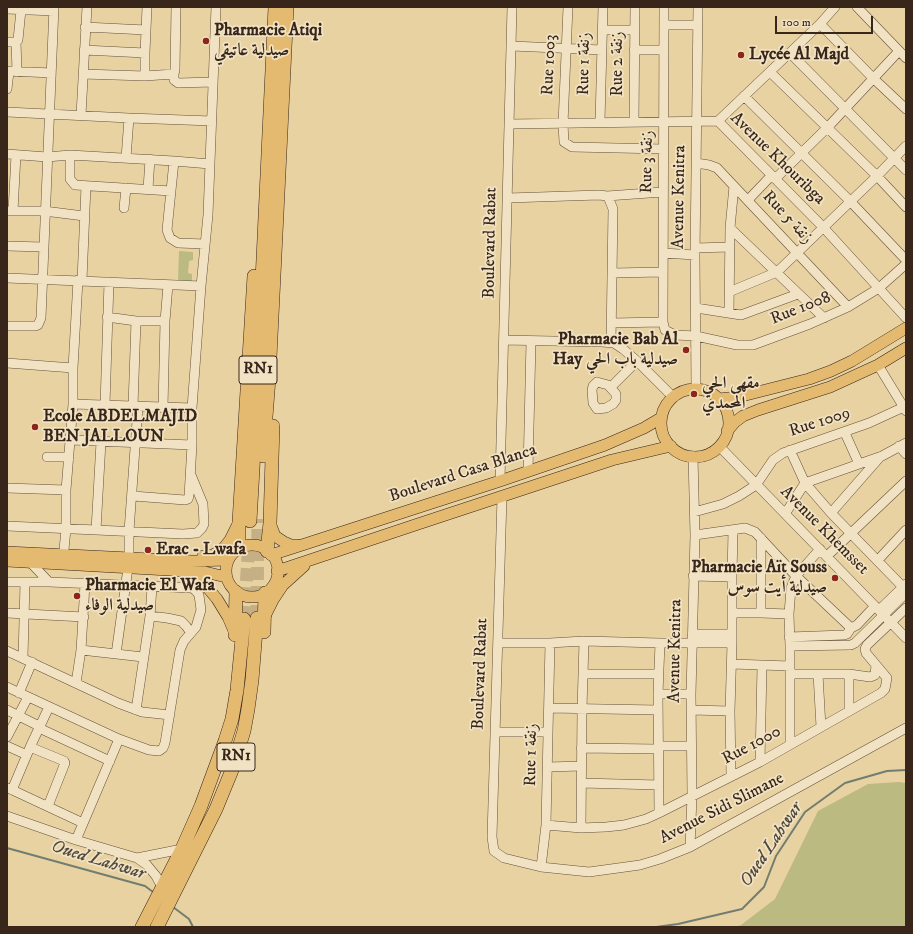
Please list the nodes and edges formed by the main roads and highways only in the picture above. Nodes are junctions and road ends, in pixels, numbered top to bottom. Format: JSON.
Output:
{"nodes":[{"id":1,"x":275,"y":7,"type":"edge"},
{"id":2,"x":287,"y":7,"type":"edge"},
{"id":3,"x":271,"y":221,"type":"junction"},
{"id":4,"x":906,"y":328,"type":"edge"},
{"id":5,"x":906,"y":348,"type":"edge"},
{"id":6,"x":719,"y":399,"type":"junction"},
{"id":7,"x":661,"y":418,"type":"junction"},
{"id":8,"x":728,"y":431,"type":"junction"},
{"id":9,"x":671,"y":446,"type":"junction"},
{"id":10,"x":254,"y":521,"type":"junction"},
{"id":11,"x":300,"y":545,"type":"junction"},
{"id":12,"x":239,"y":549,"type":"junction"},
{"id":13,"x":7,"y":552,"type":"edge"},
{"id":14,"x":269,"y":553,"type":"junction"},
{"id":15,"x":63,"y":559,"type":"junction"},
{"id":16,"x":228,"y":560,"type":"junction"},
{"id":17,"x":7,"y":561,"type":"edge"},
{"id":18,"x":312,"y":561,"type":"junction"},
{"id":19,"x":190,"y":566,"type":"junction"},
{"id":20,"x":277,"y":571,"type":"junction"},
{"id":21,"x":226,"y":577,"type":"junction"},
{"id":22,"x":236,"y":592,"type":"junction"},
{"id":23,"x":265,"y":593,"type":"junction"},
{"id":24,"x":255,"y":618,"type":"junction"},
{"id":25,"x":235,"y":632,"type":"junction"},
{"id":26,"x":182,"y":849,"type":"junction"},
{"id":27,"x":145,"y":921,"type":"edge"},
{"id":28,"x":159,"y":924,"type":"edge"}],
"edges":[{"from":1,"to":3,"type":"highway"},
{"from":2,"to":3,"type":"highway"},
{"from":3,"to":10,"type":"highway"},
{"from":3,"to":10,"type":"highway"},
{"from":4,"to":6,"type":"main road"},
{"from":5,"to":8,"type":"main road"},
{"from":6,"to":7,"type":"main road"},
{"from":6,"to":8,"type":"main road"},
{"from":7,"to":9,"type":"main road"},
{"from":7,"to":11,"type":"main road","name":"Boulevard Casa Blanca"},
{"from":8,"to":9,"type":"main road"},
{"from":9,"to":18,"type":"main road","name":"Boulevard Casa Blanca"},
{"from":10,"to":11,"type":"main road"},
{"from":10,"to":12,"type":"highway"},
{"from":10,"to":14,"type":"highway"},
{"from":10,"to":19,"type":"main road"},
{"from":11,"to":14,"type":"main road","name":"Boulevard Casa Blanca"},
{"from":12,"to":14,"type":"main road"},
{"from":12,"to":16,"type":"main road"},
{"from":13,"to":15,"type":"main road"},
{"from":14,"to":20,"type":"main road"},
{"from":15,"to":17,"type":"main road"},
{"from":15,"to":19,"type":"main road"},
{"from":16,"to":19,"type":"main road"},
{"from":16,"to":21,"type":"main road"},
{"from":18,"to":20,"type":"main road"},
{"from":18,"to":24,"type":"main road"},
{"from":19,"to":21,"type":"main road"},
{"from":19,"to":25,"type":"main road"},
{"from":20,"to":23,"type":"main road"},
{"from":21,"to":22,"type":"main road"},
{"from":22,"to":23,"type":"main road"},
{"from":22,"to":25,"type":"highway"},
{"from":23,"to":24,"type":"highway"},
{"from":24,"to":26,"type":"highway","number":"RN1"},
{"from":24,"to":28,"type":"highway"},
{"from":25,"to":26,"type":"highway"},
{"from":26,"to":27,"type":"highway","number":"RN1"}]}
